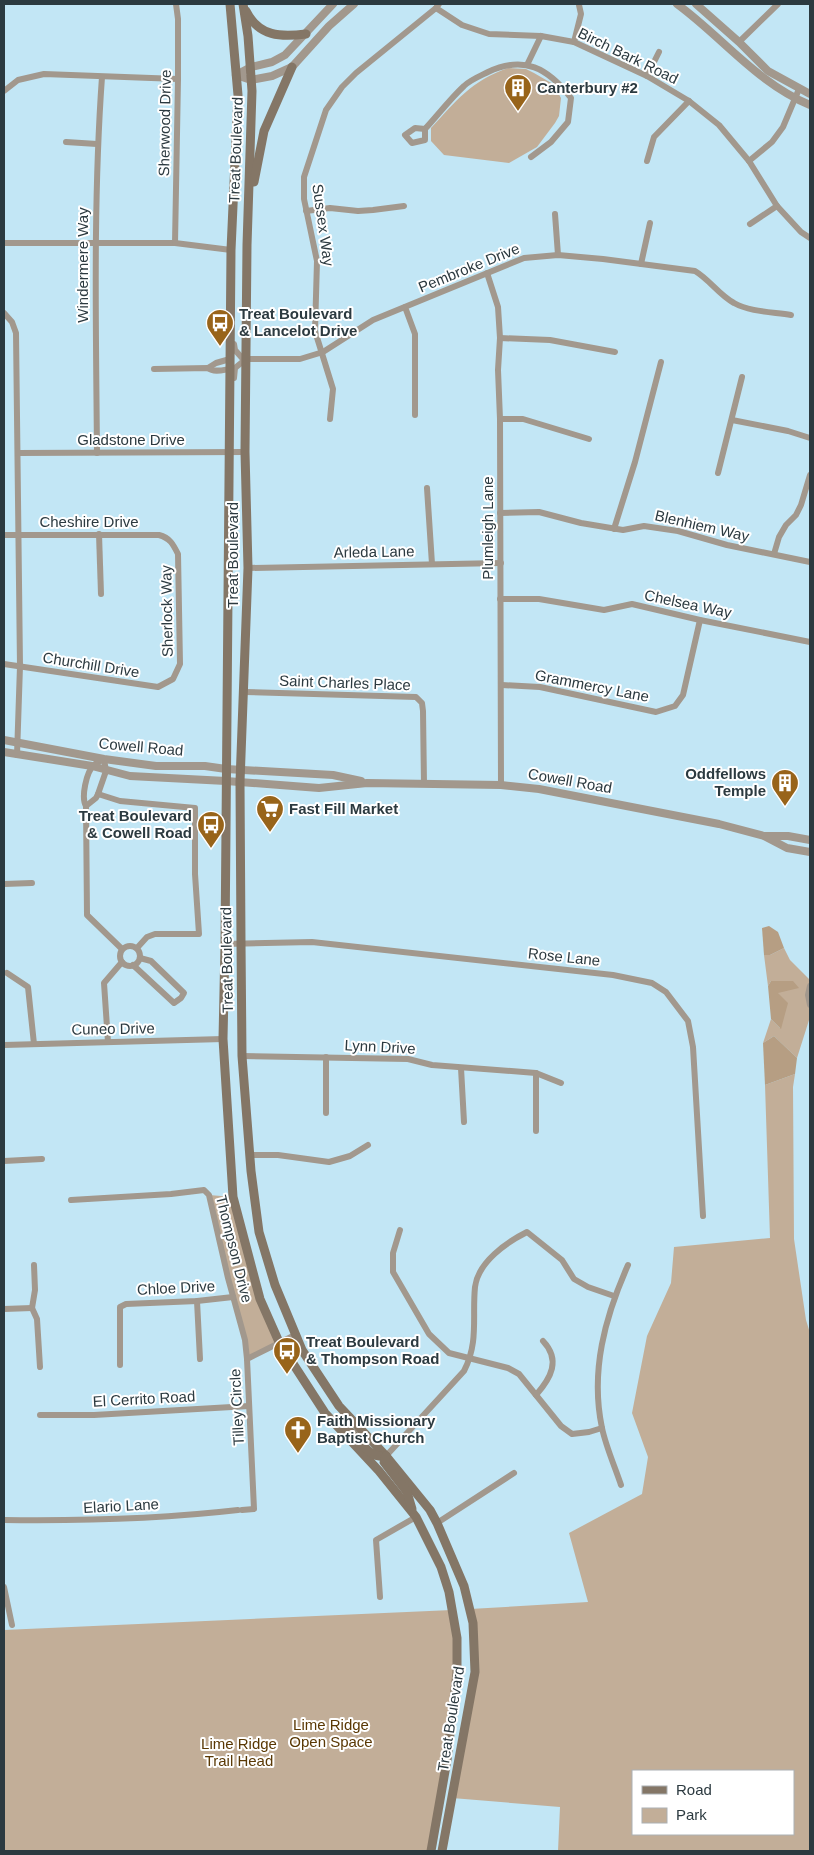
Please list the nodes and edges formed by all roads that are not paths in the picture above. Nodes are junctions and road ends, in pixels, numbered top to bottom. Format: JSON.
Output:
{"nodes":[{"id":1,"x":176,"y":4,"type":"edge"},
{"id":2,"x":230,"y":4,"type":"edge"},
{"id":3,"x":243,"y":4,"type":"edge"},
{"id":4,"x":334,"y":4,"type":"edge"},
{"id":5,"x":354,"y":4,"type":"edge"},
{"id":6,"x":677,"y":4,"type":"edge"},
{"id":7,"x":696,"y":4,"type":"edge"},
{"id":8,"x":778,"y":4,"type":"edge"},
{"id":9,"x":579,"y":5,"type":"dead end"},
{"id":10,"x":438,"y":6,"type":"edge"},
{"id":11,"x":306,"y":34,"type":"junction"},
{"id":12,"x":542,"y":36,"type":"junction"},
{"id":13,"x":574,"y":42,"type":"junction"},
{"id":14,"x":739,"y":42,"type":"junction"},
{"id":15,"x":659,"y":52,"type":"dead end"},
{"id":16,"x":527,"y":65,"type":"junction"},
{"id":17,"x":251,"y":67,"type":"junction"},
{"id":18,"x":292,"y":67,"type":"junction"},
{"id":19,"x":236,"y":75,"type":"junction"},
{"id":20,"x":647,"y":76,"type":"junction"},
{"id":21,"x":102,"y":77,"type":"junction"},
{"id":22,"x":178,"y":79,"type":"junction"},
{"id":23,"x":251,"y":80,"type":"junction"},
{"id":24,"x":799,"y":89,"type":"junction"},
{"id":25,"x":4,"y":91,"type":"edge"},
{"id":26,"x":810,"y":94,"type":"edge"},
{"id":27,"x":795,"y":99,"type":"junction"},
{"id":28,"x":689,"y":101,"type":"junction"},
{"id":29,"x":810,"y":105,"type":"edge"},
{"id":30,"x":425,"y":129,"type":"dead end"},
{"id":31,"x":66,"y":142,"type":"dead end"},
{"id":32,"x":97,"y":144,"type":"junction"},
{"id":33,"x":531,"y":157,"type":"dead end"},
{"id":34,"x":647,"y":161,"type":"dead end"},
{"id":35,"x":749,"y":161,"type":"junction"},
{"id":36,"x":404,"y":206,"type":"dead end"},
{"id":37,"x":777,"y":206,"type":"junction"},
{"id":38,"x":306,"y":211,"type":"junction"},
{"id":39,"x":555,"y":214,"type":"dead end"},
{"id":40,"x":248,"y":219,"type":"junction"},
{"id":41,"x":650,"y":223,"type":"dead end"},
{"id":42,"x":750,"y":224,"type":"dead end"},
{"id":43,"x":810,"y":238,"type":"edge"},
{"id":44,"x":4,"y":243,"type":"edge"},
{"id":45,"x":176,"y":243,"type":"junction"},
{"id":46,"x":95,"y":244,"type":"junction"},
{"id":47,"x":231,"y":250,"type":"junction"},
{"id":48,"x":558,"y":254,"type":"junction"},
{"id":49,"x":641,"y":264,"type":"junction"},
{"id":50,"x":487,"y":273,"type":"junction"},
{"id":51,"x":230,"y":284,"type":"junction"},
{"id":52,"x":405,"y":308,"type":"junction"},
{"id":53,"x":4,"y":313,"type":"edge"},
{"id":54,"x":791,"y":315,"type":"dead end"},
{"id":55,"x":500,"y":338,"type":"junction"},
{"id":56,"x":323,"y":352,"type":"junction"},
{"id":57,"x":615,"y":352,"type":"dead end"},
{"id":58,"x":230,"y":358,"type":"junction"},
{"id":59,"x":246,"y":359,"type":"junction"},
{"id":60,"x":661,"y":362,"type":"dead end"},
{"id":61,"x":208,"y":368,"type":"junction"},
{"id":62,"x":154,"y":369,"type":"dead end"},
{"id":63,"x":230,"y":369,"type":"junction"},
{"id":64,"x":742,"y":377,"type":"dead end"},
{"id":65,"x":230,"y":391,"type":"junction"},
{"id":66,"x":415,"y":415,"type":"dead end"},
{"id":67,"x":500,"y":419,"type":"junction"},
{"id":68,"x":330,"y":420,"type":"dead end"},
{"id":69,"x":732,"y":420,"type":"junction"},
{"id":70,"x":810,"y":438,"type":"edge"},
{"id":71,"x":589,"y":439,"type":"dead end"},
{"id":72,"x":228,"y":452,"type":"junction"},
{"id":73,"x":245,"y":452,"type":"junction"},
{"id":74,"x":18,"y":453,"type":"junction"},
{"id":75,"x":97,"y":453,"type":"junction"},
{"id":76,"x":718,"y":473,"type":"dead end"},
{"id":77,"x":810,"y":475,"type":"edge"},
{"id":78,"x":427,"y":488,"type":"dead end"},
{"id":79,"x":500,"y":513,"type":"junction"},
{"id":80,"x":614,"y":529,"type":"junction"},
{"id":81,"x":99,"y":534,"type":"junction"},
{"id":82,"x":4,"y":535,"type":"edge"},
{"id":83,"x":18,"y":535,"type":"junction"},
{"id":84,"x":172,"y":542,"type":"joint"},
{"id":85,"x":774,"y":554,"type":"junction"},
{"id":86,"x":810,"y":562,"type":"edge"},
{"id":87,"x":501,"y":563,"type":"junction"},
{"id":88,"x":432,"y":564,"type":"junction"},
{"id":89,"x":248,"y":568,"type":"junction"},
{"id":90,"x":101,"y":594,"type":"dead end"},
{"id":91,"x":500,"y":599,"type":"junction"},
{"id":92,"x":700,"y":620,"type":"junction"},
{"id":93,"x":810,"y":642,"type":"edge"},
{"id":94,"x":4,"y":664,"type":"edge"},
{"id":95,"x":20,"y":666,"type":"junction"},
{"id":96,"x":172,"y":679,"type":"joint"},
{"id":97,"x":502,"y":685,"type":"junction"},
{"id":98,"x":244,"y":692,"type":"junction"},
{"id":99,"x":4,"y":740,"type":"edge"},
{"id":100,"x":18,"y":742,"type":"junction"},
{"id":101,"x":4,"y":752,"type":"edge"},
{"id":102,"x":16,"y":755,"type":"junction"},
{"id":103,"x":104,"y":759,"type":"junction"},
{"id":104,"x":92,"y":766,"type":"junction"},
{"id":105,"x":226,"y":769,"type":"junction"},
{"id":106,"x":241,"y":770,"type":"junction"},
{"id":107,"x":106,"y":771,"type":"junction"},
{"id":108,"x":226,"y":780,"type":"junction"},
{"id":109,"x":240,"y":782,"type":"junction"},
{"id":110,"x":367,"y":783,"type":"junction"},
{"id":111,"x":424,"y":784,"type":"junction"},
{"id":112,"x":501,"y":785,"type":"junction"},
{"id":113,"x":98,"y":794,"type":"junction"},
{"id":114,"x":86,"y":806,"type":"junction"},
{"id":115,"x":764,"y":836,"type":"junction"},
{"id":116,"x":810,"y":840,"type":"edge"},
{"id":117,"x":810,"y":852,"type":"edge"},
{"id":118,"x":32,"y":883,"type":"dead end"},
{"id":119,"x":4,"y":884,"type":"edge"},
{"id":120,"x":241,"y":943,"type":"junction"},
{"id":121,"x":225,"y":944,"type":"junction"},
{"id":122,"x":137,"y":948,"type":"junction"},
{"id":123,"x":122,"y":949,"type":"junction"},
{"id":124,"x":140,"y":958,"type":"junction"},
{"id":125,"x":122,"y":962,"type":"junction"},
{"id":126,"x":133,"y":965,"type":"junction"},
{"id":127,"x":7,"y":973,"type":"dead end"},
{"id":128,"x":810,"y":986,"type":"edge"},
{"id":129,"x":810,"y":1005,"type":"edge"},
{"id":130,"x":223,"y":1040,"type":"junction"},
{"id":131,"x":108,"y":1042,"type":"junction"},
{"id":132,"x":34,"y":1044,"type":"junction"},
{"id":133,"x":4,"y":1045,"type":"edge"},
{"id":134,"x":242,"y":1056,"type":"junction"},
{"id":135,"x":326,"y":1057,"type":"junction"},
{"id":136,"x":461,"y":1068,"type":"junction"},
{"id":137,"x":536,"y":1074,"type":"junction"},
{"id":138,"x":561,"y":1083,"type":"dead end"},
{"id":139,"x":326,"y":1114,"type":"dead end"},
{"id":140,"x":464,"y":1122,"type":"dead end"},
{"id":141,"x":536,"y":1131,"type":"dead end"},
{"id":142,"x":368,"y":1145,"type":"dead end"},
{"id":143,"x":250,"y":1155,"type":"junction"},
{"id":144,"x":42,"y":1159,"type":"dead end"},
{"id":145,"x":4,"y":1161,"type":"edge"},
{"id":146,"x":71,"y":1200,"type":"dead end"},
{"id":147,"x":703,"y":1216,"type":"dead end"},
{"id":148,"x":400,"y":1230,"type":"dead end"},
{"id":149,"x":34,"y":1265,"type":"dead end"},
{"id":150,"x":628,"y":1265,"type":"dead end"},
{"id":151,"x":614,"y":1296,"type":"junction"},
{"id":152,"x":233,"y":1297,"type":"junction"},
{"id":153,"x":197,"y":1301,"type":"junction"},
{"id":154,"x":32,"y":1308,"type":"junction"},
{"id":155,"x":4,"y":1310,"type":"edge"},
{"id":156,"x":295,"y":1335,"type":"junction"},
{"id":157,"x":543,"y":1341,"type":"dead end"},
{"id":158,"x":279,"y":1342,"type":"junction"},
{"id":159,"x":200,"y":1359,"type":"dead end"},
{"id":160,"x":247,"y":1359,"type":"junction"},
{"id":161,"x":470,"y":1359,"type":"junction"},
{"id":162,"x":120,"y":1365,"type":"dead end"},
{"id":163,"x":40,"y":1367,"type":"dead end"},
{"id":164,"x":536,"y":1395,"type":"junction"},
{"id":165,"x":249,"y":1406,"type":"junction"},
{"id":166,"x":40,"y":1415,"type":"dead end"},
{"id":167,"x":335,"y":1424,"type":"junction"},
{"id":168,"x":602,"y":1428,"type":"junction"},
{"id":169,"x":386,"y":1456,"type":"junction"},
{"id":170,"x":514,"y":1473,"type":"dead end"},
{"id":171,"x":621,"y":1486,"type":"dead end"},
{"id":172,"x":254,"y":1508,"type":"joint"},
{"id":173,"x":415,"y":1516,"type":"junction"},
{"id":174,"x":4,"y":1520,"type":"edge"},
{"id":175,"x":437,"y":1523,"type":"junction"},
{"id":176,"x":4,"y":1587,"type":"edge"},
{"id":177,"x":380,"y":1597,"type":"dead end"},
{"id":178,"x":12,"y":1625,"type":"dead end"},
{"id":179,"x":431,"y":1851,"type":"edge"},
{"id":180,"x":442,"y":1851,"type":"edge"}],
"edges":[{"from":1,"to":22,"type":"street","name":"Sherwood Drive"},
{"from":2,"to":19,"type":"main road","name":"Treat Boulevard"},
{"from":3,"to":11,"type":"main road"},
{"from":3,"to":17,"type":"main road","name":"Treat Boulevard"},
{"from":4,"to":11,"type":"street"},
{"from":5,"to":18,"type":"street"},
{"from":6,"to":27,"type":"street"},
{"from":7,"to":14,"type":"street"},
{"from":8,"to":14,"type":"street"},
{"from":9,"to":13,"type":"street"},
{"from":10,"to":12,"type":"street","name":"Birch Bark Road"},
{"from":10,"to":38,"type":"street","name":"Sussex Way"},
{"from":11,"to":17,"type":"street"},
{"from":12,"to":13,"type":"street","name":"Birch Bark Road"},
{"from":12,"to":16,"type":"street"},
{"from":13,"to":20,"type":"street","name":"Birch Bark Road"},
{"from":14,"to":24,"type":"street"},
{"from":15,"to":20,"type":"street"},
{"from":16,"to":30,"type":"street"},
{"from":16,"to":33,"type":"street"},
{"from":17,"to":19,"type":"street"},
{"from":17,"to":23,"type":"main road","name":"Treat Boulevard"},
{"from":18,"to":23,"type":"street"},
{"from":18,"to":40,"type":"main road"},
{"from":19,"to":23,"type":"street"},
{"from":19,"to":47,"type":"main road","name":"Treat Boulevard"},
{"from":20,"to":28,"type":"street","name":"Birch Bark Road"},
{"from":21,"to":22,"type":"street"},
{"from":21,"to":25,"type":"street"},
{"from":21,"to":32,"type":"street","name":"Windermere Way"},
{"from":22,"to":45,"type":"street","name":"Sherwood Drive"},
{"from":23,"to":40,"type":"main road","name":"Treat Boulevard"},
{"from":24,"to":26,"type":"street"},
{"from":24,"to":27,"type":"street"},
{"from":27,"to":29,"type":"street"},
{"from":27,"to":35,"type":"street"},
{"from":28,"to":34,"type":"street"},
{"from":28,"to":35,"type":"street","name":"Birch Bark Road"},
{"from":31,"to":32,"type":"street"},
{"from":32,"to":46,"type":"street","name":"Windermere Way"},
{"from":35,"to":37,"type":"street","name":"Birch Bark Road"},
{"from":36,"to":38,"type":"street"},
{"from":37,"to":42,"type":"street"},
{"from":37,"to":43,"type":"street","name":"Birch Bark Road"},
{"from":38,"to":56,"type":"street","name":"Sussex Way"},
{"from":39,"to":48,"type":"street"},
{"from":40,"to":59,"type":"main road","name":"Treat Boulevard"},
{"from":41,"to":49,"type":"street"},
{"from":44,"to":46,"type":"street"},
{"from":45,"to":46,"type":"street"},
{"from":45,"to":47,"type":"street"},
{"from":46,"to":75,"type":"street","name":"Windermere Way"},
{"from":47,"to":51,"type":"main road","name":"Treat Boulevard"},
{"from":48,"to":49,"type":"street","name":"Pembroke Drive"},
{"from":48,"to":50,"type":"street","name":"Pembroke Drive"},
{"from":49,"to":54,"type":"street","name":"Pembroke Drive"},
{"from":50,"to":52,"type":"street","name":"Pembroke Drive"},
{"from":50,"to":55,"type":"street","name":"Plumleigh Lane"},
{"from":51,"to":58,"type":"main road","name":"Treat Boulevard"},
{"from":51,"to":59,"type":"street"},
{"from":52,"to":56,"type":"street","name":"Pembroke Drive"},
{"from":52,"to":66,"type":"street"},
{"from":53,"to":74,"type":"street"},
{"from":55,"to":57,"type":"street"},
{"from":55,"to":67,"type":"street","name":"Plumleigh Lane"},
{"from":56,"to":59,"type":"street","name":"Pembroke Drive"},
{"from":56,"to":68,"type":"street","name":"Sussex Way"},
{"from":58,"to":61,"type":"street"},
{"from":58,"to":63,"type":"main road","name":"Treat Boulevard"},
{"from":59,"to":65,"type":"street"},
{"from":59,"to":73,"type":"main road","name":"Treat Boulevard"},
{"from":60,"to":80,"type":"street"},
{"from":61,"to":62,"type":"street"},
{"from":61,"to":63,"type":"street"},
{"from":63,"to":65,"type":"main road","name":"Treat Boulevard"},
{"from":64,"to":69,"type":"street"},
{"from":65,"to":72,"type":"main road","name":"Treat Boulevard"},
{"from":67,"to":71,"type":"street"},
{"from":67,"to":79,"type":"street","name":"Plumleigh Lane"},
{"from":69,"to":70,"type":"street"},
{"from":69,"to":76,"type":"street"},
{"from":72,"to":73,"type":"street","name":"Gladstone Drive"},
{"from":72,"to":75,"type":"street","name":"Gladstone Drive"},
{"from":72,"to":105,"type":"main road","name":"Treat Boulevard"},
{"from":73,"to":89,"type":"main road","name":"Treat Boulevard"},
{"from":74,"to":75,"type":"street","name":"Gladstone Drive"},
{"from":74,"to":83,"type":"street"},
{"from":77,"to":85,"type":"street"},
{"from":78,"to":88,"type":"street"},
{"from":79,"to":80,"type":"street","name":"Blenhiem Way"},
{"from":79,"to":87,"type":"street","name":"Plumleigh Lane"},
{"from":80,"to":85,"type":"street","name":"Blenhiem Way"},
{"from":81,"to":83,"type":"street","name":"Cheshire Drive"},
{"from":81,"to":84,"type":"street","name":"Cheshire Drive"},
{"from":81,"to":90,"type":"street"},
{"from":82,"to":83,"type":"street","name":"Cheshire Drive"},
{"from":83,"to":95,"type":"street"},
{"from":84,"to":96,"type":"street","name":"Sherlock Way"},
{"from":85,"to":86,"type":"street","name":"Blenhiem Way"},
{"from":87,"to":88,"type":"street","name":"Arleda Lane"},
{"from":87,"to":91,"type":"street","name":"Plumleigh Lane"},
{"from":88,"to":89,"type":"street","name":"Arleda Lane"},
{"from":89,"to":98,"type":"main road","name":"Treat Boulevard"},
{"from":91,"to":92,"type":"street","name":"Chelsea Way"},
{"from":91,"to":97,"type":"street","name":"Plumleigh Lane"},
{"from":92,"to":93,"type":"street","name":"Chelsea Way"},
{"from":92,"to":97,"type":"street","name":"Grammercy Lane"},
{"from":94,"to":95,"type":"street","name":"Churchill Drive"},
{"from":95,"to":96,"type":"street","name":"Churchill Drive"},
{"from":95,"to":100,"type":"street"},
{"from":97,"to":112,"type":"street","name":"Plumleigh Lane"},
{"from":98,"to":106,"type":"main road","name":"Treat Boulevard"},
{"from":98,"to":111,"type":"street","name":"Saint Charles Place"},
{"from":99,"to":100,"type":"street","name":"Cowell Road"},
{"from":100,"to":102,"type":"street"},
{"from":100,"to":103,"type":"street","name":"Cowell Road"},
{"from":101,"to":102,"type":"street","name":"Cowell Road"},
{"from":102,"to":104,"type":"street","name":"Cowell Road"},
{"from":103,"to":104,"type":"street"},
{"from":103,"to":105,"type":"street","name":"Cowell Road"},
{"from":103,"to":107,"type":"street"},
{"from":104,"to":107,"type":"street","name":"Cowell Road"},
{"from":104,"to":114,"type":"street"},
{"from":105,"to":106,"type":"street","name":"Cowell Road"},
{"from":105,"to":108,"type":"main road","name":"Treat Boulevard"},
{"from":106,"to":109,"type":"main road","name":"Treat Boulevard"},
{"from":106,"to":110,"type":"street","name":"Cowell Road"},
{"from":107,"to":108,"type":"street","name":"Cowell Road"},
{"from":107,"to":113,"type":"street"},
{"from":108,"to":109,"type":"street","name":"Cowell Road"},
{"from":108,"to":121,"type":"main road","name":"Treat Boulevard"},
{"from":109,"to":110,"type":"street","name":"Cowell Road"},
{"from":109,"to":120,"type":"main road","name":"Treat Boulevard"},
{"from":110,"to":111,"type":"street","name":"Cowell Road"},
{"from":111,"to":112,"type":"street","name":"Cowell Road"},
{"from":112,"to":115,"type":"street","name":"Cowell Road"},
{"from":113,"to":114,"type":"street"},
{"from":113,"to":122,"type":"street"},
{"from":114,"to":123,"type":"street"},
{"from":115,"to":116,"type":"street","name":"Cowell Road"},
{"from":115,"to":117,"type":"street","name":"Cowell Road"},
{"from":118,"to":119,"type":"street"},
{"from":120,"to":121,"type":"street","name":"Rose Lane"},
{"from":120,"to":134,"type":"main road","name":"Treat Boulevard"},
{"from":120,"to":147,"type":"street","name":"Rose Lane"},
{"from":121,"to":130,"type":"main road","name":"Treat Boulevard"},
{"from":122,"to":123,"type":"street"},
{"from":122,"to":124,"type":"street"},
{"from":123,"to":125,"type":"street"},
{"from":124,"to":126,"type":"street"},
{"from":124,"to":126,"type":"street"},
{"from":125,"to":126,"type":"street"},
{"from":125,"to":131,"type":"street"},
{"from":127,"to":132,"type":"street"},
{"from":128,"to":129,"type":"street"},
{"from":130,"to":131,"type":"street","name":"Cuneo Drive"},
{"from":130,"to":158,"type":"main road","name":"Treat Boulevard"},
{"from":131,"to":132,"type":"street","name":"Cuneo Drive"},
{"from":132,"to":133,"type":"street","name":"Cuneo Drive"},
{"from":134,"to":135,"type":"street","name":"Lynn Drive"},
{"from":134,"to":143,"type":"main road","name":"Treat Boulevard"},
{"from":135,"to":136,"type":"street","name":"Lynn Drive"},
{"from":135,"to":139,"type":"street","name":"Lynn Drive"},
{"from":136,"to":137,"type":"street","name":"Lynn Drive"},
{"from":136,"to":140,"type":"street"},
{"from":137,"to":138,"type":"street","name":"Lynn Drive"},
{"from":137,"to":141,"type":"street"},
{"from":142,"to":143,"type":"street"},
{"from":143,"to":156,"type":"main road","name":"Treat Boulevard"},
{"from":144,"to":145,"type":"street"},
{"from":146,"to":152,"type":"street","name":"Thompson Drive"},
{"from":148,"to":161,"type":"street"},
{"from":149,"to":154,"type":"street"},
{"from":150,"to":151,"type":"street"},
{"from":151,"to":161,"type":"street"},
{"from":151,"to":168,"type":"street"},
{"from":152,"to":153,"type":"street","name":"Chloe Drive"},
{"from":152,"to":160,"type":"street","name":"Thompson Drive"},
{"from":153,"to":159,"type":"street"},
{"from":153,"to":162,"type":"street","name":"Chloe Drive"},
{"from":154,"to":155,"type":"street"},
{"from":154,"to":163,"type":"street"},
{"from":156,"to":158,"type":"street","name":"Tilley Circle"},
{"from":156,"to":169,"type":"main road","name":"Treat Boulevard"},
{"from":157,"to":164,"type":"street"},
{"from":158,"to":160,"type":"street","name":"Tilley Circle"},
{"from":158,"to":167,"type":"main road","name":"Treat Boulevard"},
{"from":160,"to":165,"type":"street","name":"Tilley Circle"},
{"from":161,"to":164,"type":"street"},
{"from":161,"to":169,"type":"street"},
{"from":164,"to":168,"type":"street"},
{"from":165,"to":166,"type":"street","name":"El Cerrito Road"},
{"from":165,"to":172,"type":"street","name":"Tilley Circle"},
{"from":167,"to":169,"type":"main road"},
{"from":167,"to":173,"type":"main road","name":"Treat Boulevard"},
{"from":168,"to":171,"type":"street"},
{"from":169,"to":173,"type":"main road"},
{"from":169,"to":175,"type":"main road","name":"Treat Boulevard"},
{"from":170,"to":175,"type":"street"},
{"from":172,"to":174,"type":"street","name":"Elario Lane"},
{"from":173,"to":177,"type":"street"},
{"from":173,"to":179,"type":"main road","name":"Treat Boulevard"},
{"from":175,"to":180,"type":"main road","name":"Treat Boulevard"},
{"from":176,"to":178,"type":"street"}]}
